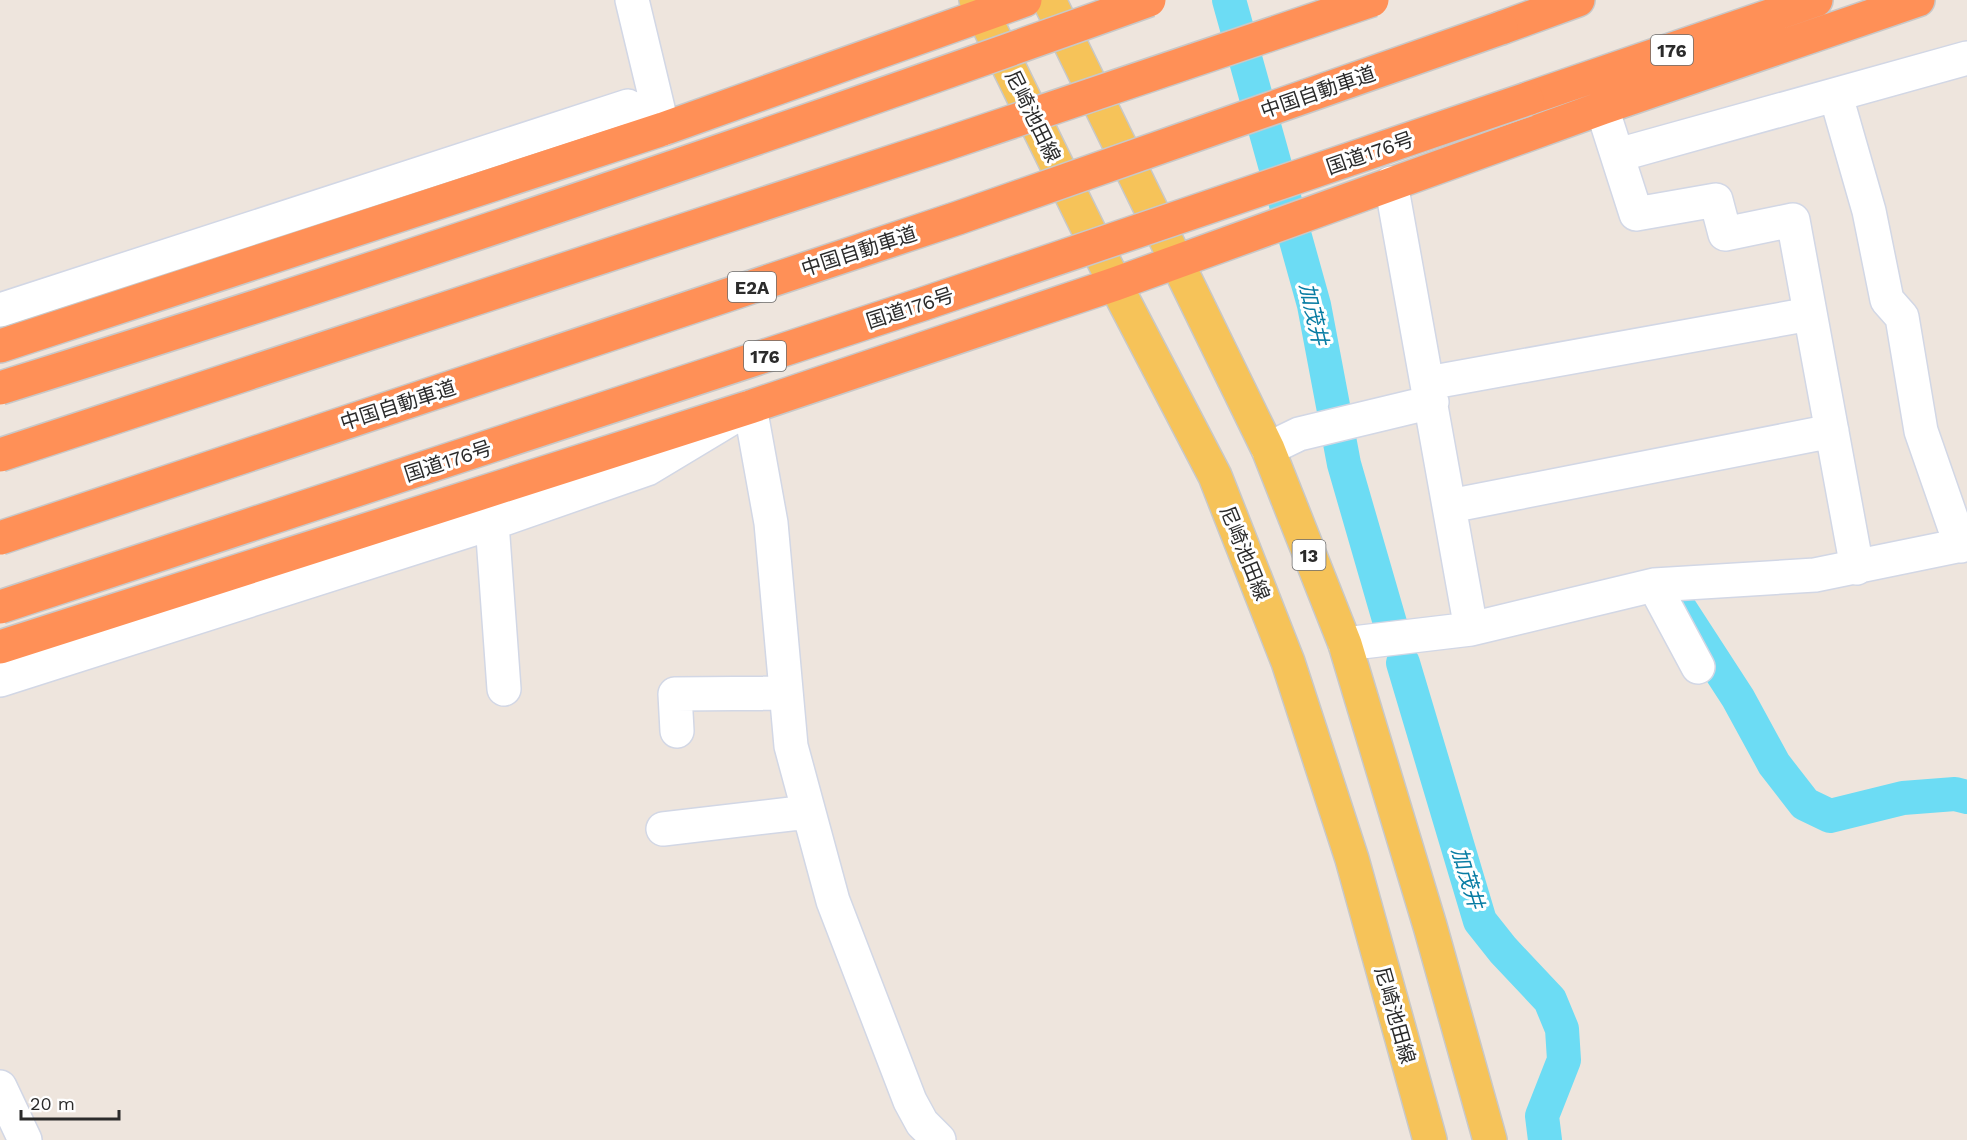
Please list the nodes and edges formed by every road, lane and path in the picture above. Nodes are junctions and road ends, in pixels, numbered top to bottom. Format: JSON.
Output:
{"nodes":[{"id":1,"x":632,"y":0,"type":"edge"},
{"id":2,"x":1025,"y":0,"type":"edge"},
{"id":3,"x":1049,"y":0,"type":"edge"},
{"id":4,"x":1149,"y":0,"type":"edge"},
{"id":5,"x":1372,"y":0,"type":"edge"},
{"id":6,"x":1578,"y":0,"type":"edge"},
{"id":7,"x":1816,"y":0,"type":"edge"},
{"id":8,"x":1918,"y":0,"type":"edge"},
{"id":9,"x":980,"y":7,"type":"edge"},
{"id":10,"x":1967,"y":58,"type":"edge"},
{"id":11,"x":1836,"y":96,"type":"junction"},
{"id":12,"x":1602,"y":108,"type":"junction"},
{"id":13,"x":663,"y":129,"type":"junction"},
{"id":14,"x":1618,"y":155,"type":"junction"},
{"id":15,"x":1391,"y":183,"type":"junction"},
{"id":16,"x":1174,"y":261,"type":"junction"},
{"id":17,"x":1115,"y":284,"type":"junction"},
{"id":18,"x":0,"y":310,"type":"edge"},
{"id":19,"x":1810,"y":314,"type":"junction"},
{"id":20,"x":12,"y":342,"type":"edge"},
{"id":21,"x":0,"y":388,"type":"edge"},
{"id":22,"x":1430,"y":392,"type":"junction"},
{"id":23,"x":750,"y":407,"type":"junction"},
{"id":24,"x":1832,"y":431,"type":"junction"},
{"id":25,"x":1268,"y":449,"type":"junction"},
{"id":26,"x":0,"y":455,"type":"edge"},
{"id":27,"x":1450,"y":506,"type":"junction"},
{"id":28,"x":492,"y":523,"type":"junction"},
{"id":29,"x":0,"y":538,"type":"edge"},
{"id":30,"x":1964,"y":545,"type":"edge"},
{"id":31,"x":1857,"y":568,"type":"junction"},
{"id":32,"x":1654,"y":585,"type":"junction"},
{"id":33,"x":0,"y":607,"type":"edge"},
{"id":34,"x":1471,"y":629,"type":"junction"},
{"id":35,"x":1344,"y":644,"type":"junction"},
{"id":36,"x":0,"y":647,"type":"edge"},
{"id":37,"x":1698,"y":667,"type":"dead end"},
{"id":38,"x":0,"y":680,"type":"edge"},
{"id":39,"x":504,"y":689,"type":"dead end"},
{"id":40,"x":785,"y":693,"type":"junction"},
{"id":41,"x":677,"y":731,"type":"dead end"},
{"id":42,"x":808,"y":812,"type":"junction"},
{"id":43,"x":663,"y":829,"type":"dead end"},
{"id":44,"x":0,"y":1087,"type":"edge"},
{"id":45,"x":25,"y":1140,"type":"edge"},
{"id":46,"x":939,"y":1140,"type":"edge"},
{"id":47,"x":1430,"y":1140,"type":"edge"},
{"id":48,"x":1490,"y":1140,"type":"edge"}],
"edges":[{"from":1,"to":13,"type":"street"},
{"from":2,"to":9,"type":"highway"},
{"from":3,"to":16,"type":"main road","number":"13"},
{"from":4,"to":21,"type":"highway","bridge":true},
{"from":5,"to":26,"type":"highway","bridge":true},
{"from":6,"to":29,"type":"highway","name":"中国自動車道","number":"E2A","bridge":true},
{"from":7,"to":33,"type":"highway","name":"国道176号","number":"176","bridge":true},
{"from":8,"to":12,"type":"highway"},
{"from":9,"to":13,"type":"highway"},
{"from":9,"to":17,"type":"main road","name":"尼崎池田線"},
{"from":10,"to":11,"type":"street"},
{"from":11,"to":14,"type":"street"},
{"from":11,"to":30,"type":"street"},
{"from":12,"to":14,"type":"street"},
{"from":12,"to":15,"type":"highway"},
{"from":13,"to":18,"type":"street"},
{"from":13,"to":20,"type":"highway"},
{"from":14,"to":19,"type":"street"},
{"from":15,"to":16,"type":"highway"},
{"from":15,"to":22,"type":"street"},
{"from":16,"to":17,"type":"highway"},
{"from":16,"to":25,"type":"main road","number":"13"},
{"from":17,"to":23,"type":"highway"},
{"from":17,"to":47,"type":"main road","name":"尼崎池田線"},
{"from":19,"to":22,"type":"street"},
{"from":19,"to":24,"type":"street"},
{"from":22,"to":25,"type":"street"},
{"from":22,"to":27,"type":"street"},
{"from":23,"to":28,"type":"street"},
{"from":23,"to":36,"type":"highway"},
{"from":23,"to":40,"type":"street"},
{"from":24,"to":27,"type":"street"},
{"from":24,"to":31,"type":"street"},
{"from":25,"to":35,"type":"main road","number":"13"},
{"from":27,"to":34,"type":"street"},
{"from":28,"to":38,"type":"street"},
{"from":28,"to":39,"type":"street"},
{"from":30,"to":31,"type":"street"},
{"from":31,"to":32,"type":"street"},
{"from":32,"to":34,"type":"street"},
{"from":32,"to":37,"type":"street"},
{"from":34,"to":35,"type":"street"},
{"from":35,"to":48,"type":"main road","number":"13"},
{"from":40,"to":41,"type":"street"},
{"from":40,"to":42,"type":"street"},
{"from":42,"to":43,"type":"street"},
{"from":42,"to":46,"type":"street"},
{"from":44,"to":45,"type":"street"}]}
